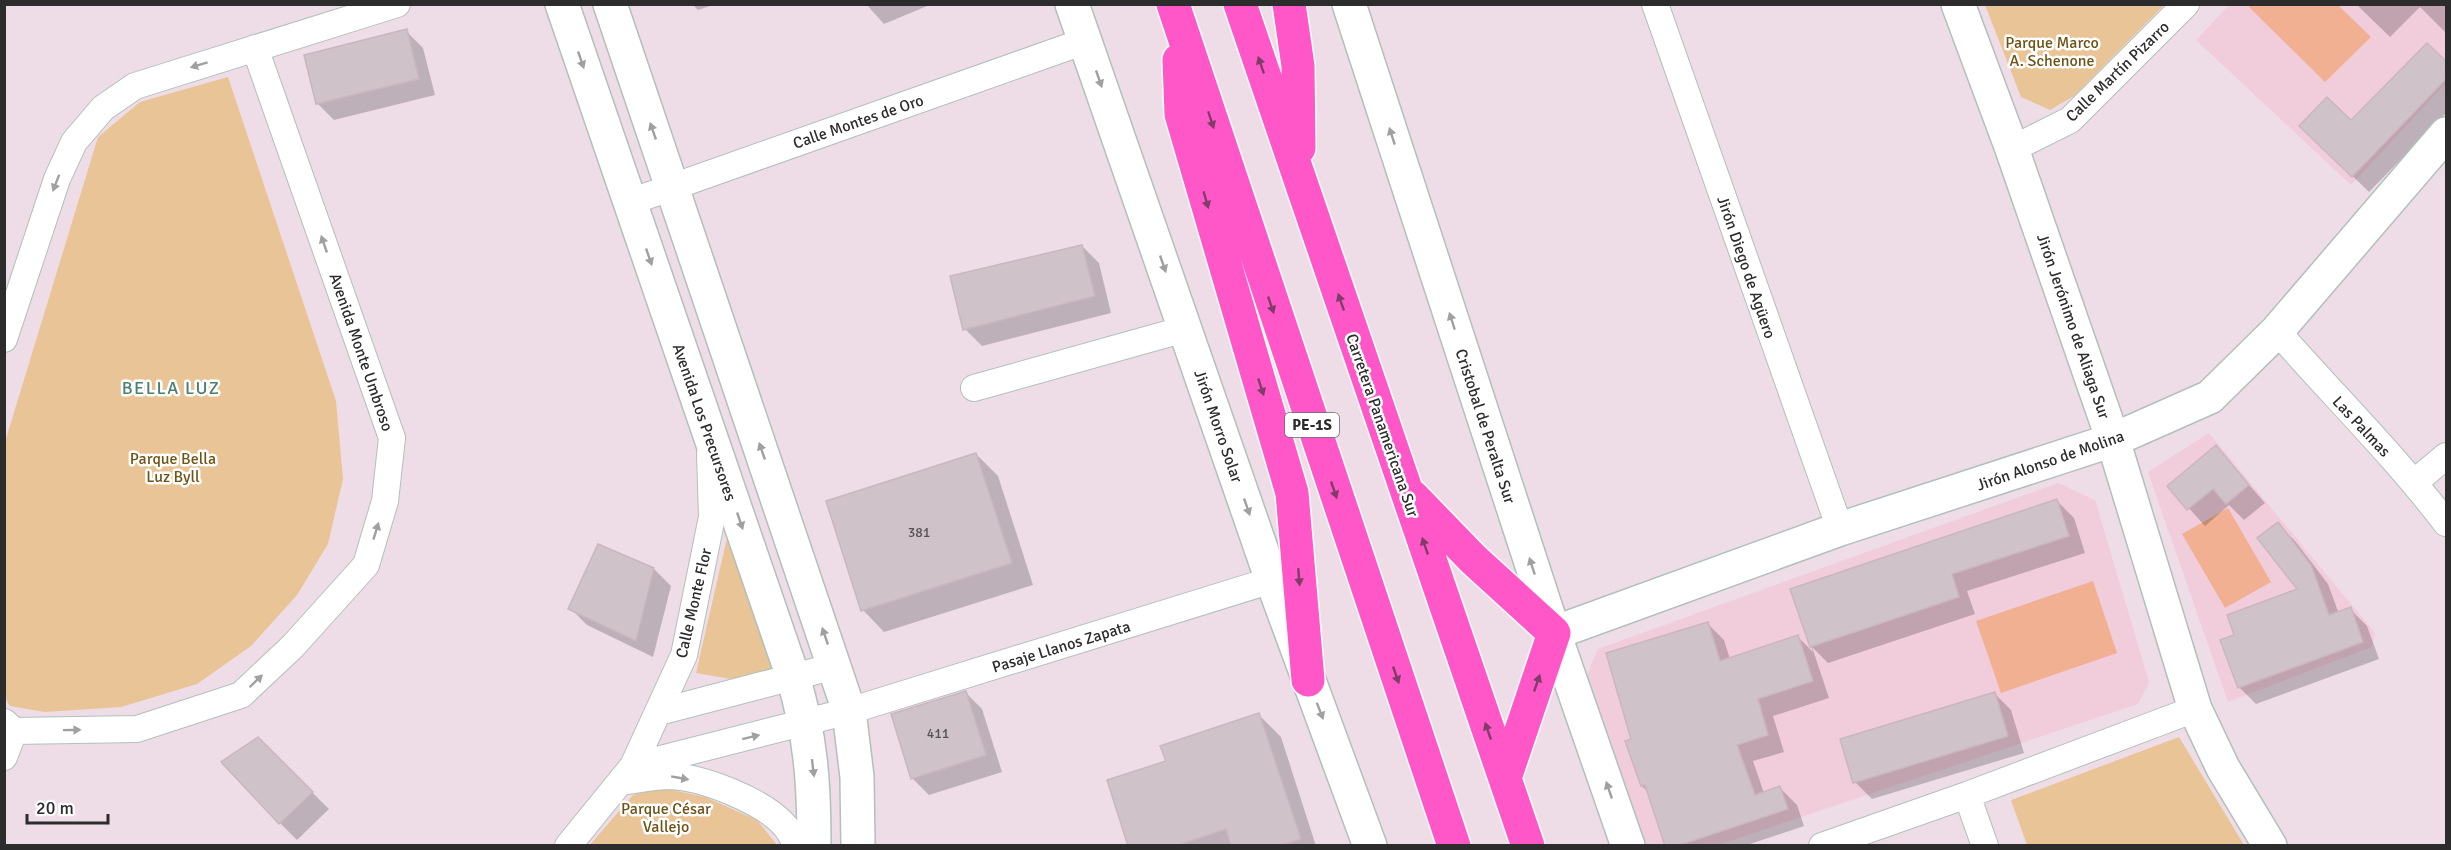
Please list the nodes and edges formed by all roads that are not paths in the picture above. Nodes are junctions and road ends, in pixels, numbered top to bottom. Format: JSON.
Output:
{"nodes":[{"id":1,"x":397,"y":4,"type":"edge"},
{"id":2,"x":562,"y":4,"type":"edge"},
{"id":3,"x":610,"y":4,"type":"edge"},
{"id":4,"x":1072,"y":4,"type":"edge"},
{"id":5,"x":1240,"y":4,"type":"edge"},
{"id":6,"x":1289,"y":4,"type":"edge"},
{"id":7,"x":1349,"y":4,"type":"edge"},
{"id":8,"x":1655,"y":4,"type":"edge"},
{"id":9,"x":1958,"y":4,"type":"edge"},
{"id":10,"x":2186,"y":4,"type":"edge"},
{"id":11,"x":1175,"y":12,"type":"edge"},
{"id":12,"x":1085,"y":41,"type":"junction"},
{"id":13,"x":255,"y":48,"type":"junction"},
{"id":14,"x":2446,"y":134,"type":"edge"},
{"id":15,"x":2012,"y":149,"type":"junction"},
{"id":16,"x":1299,"y":180,"type":"junction"},
{"id":17,"x":672,"y":187,"type":"junction"},
{"id":18,"x":630,"y":202,"type":"junction"},
{"id":19,"x":1185,"y":329,"type":"junction"},
{"id":20,"x":2277,"y":331,"type":"junction"},
{"id":21,"x":4,"y":339,"type":"edge"},
{"id":22,"x":975,"y":388,"type":"dead end"},
{"id":23,"x":709,"y":431,"type":"junction"},
{"id":24,"x":2113,"y":440,"type":"junction"},
{"id":25,"x":2446,"y":456,"type":"edge"},
{"id":26,"x":2415,"y":482,"type":"junction"},
{"id":27,"x":1405,"y":489,"type":"junction"},
{"id":28,"x":2446,"y":522,"type":"edge"},
{"id":29,"x":1840,"y":529,"type":"junction"},
{"id":30,"x":1272,"y":580,"type":"junction"},
{"id":31,"x":1554,"y":633,"type":"junction"},
{"id":32,"x":836,"y":666,"type":"junction"},
{"id":33,"x":793,"y":677,"type":"junction"},
{"id":34,"x":1308,"y":680,"type":"junction"},
{"id":35,"x":2195,"y":708,"type":"junction"},
{"id":36,"x":849,"y":711,"type":"junction"},
{"id":37,"x":659,"y":712,"type":"junction"},
{"id":38,"x":807,"y":723,"type":"junction"},
{"id":39,"x":9,"y":726,"type":"edge"},
{"id":40,"x":4,"y":758,"type":"edge"},
{"id":41,"x":628,"y":774,"type":"junction"},
{"id":42,"x":1504,"y":778,"type":"junction"},
{"id":43,"x":1967,"y":795,"type":"junction"},
{"id":44,"x":568,"y":846,"type":"edge"},
{"id":45,"x":797,"y":846,"type":"edge"},
{"id":46,"x":814,"y":846,"type":"edge"},
{"id":47,"x":858,"y":846,"type":"edge"},
{"id":48,"x":1370,"y":846,"type":"edge"},
{"id":49,"x":1454,"y":846,"type":"edge"},
{"id":50,"x":1528,"y":846,"type":"edge"},
{"id":51,"x":1629,"y":846,"type":"edge"},
{"id":52,"x":1822,"y":846,"type":"edge"},
{"id":53,"x":1985,"y":846,"type":"edge"},
{"id":54,"x":2270,"y":846,"type":"edge"}],
"edges":[{"from":1,"to":13,"type":"street"},
{"from":2,"to":18,"type":"street","name":"Avenida Los Precursores","one_way":true},
{"from":17,"to":3,"type":"street","one_way":true},
{"from":4,"to":12,"type":"street","name":"Jirón Morro Solar"},
{"from":16,"to":5,"type":"highway","name":"Carretera Panamericana Sur","one_way":true},
{"from":6,"to":16,"type":"highway"},
{"from":31,"to":7,"type":"street","name":"Cristobal de Peralta Sur","one_way":true},
{"from":8,"to":29,"type":"street","name":"Jirón Diego de Agüero"},
{"from":9,"to":15,"type":"street","name":"Jirón Jerónimo de Aliaga Sur"},
{"from":10,"to":15,"type":"street","name":"Calle Martín Pizarro"},
{"from":11,"to":34,"type":"highway","one_way":true},
{"from":11,"to":49,"type":"highway","number":"PE-1S","one_way":true},
{"from":12,"to":17,"type":"street","name":"Calle Montes de Oro"},
{"from":12,"to":19,"type":"street","name":"Jirón Morro Solar","one_way":true},
{"from":13,"to":21,"type":"street","one_way":true},
{"from":39,"to":13,"type":"street","name":"Avenida Monte Umbroso","one_way":true},
{"from":14,"to":20,"type":"street","name":"Jirón Alonso de Molina"},
{"from":15,"to":24,"type":"street","name":"Jirón Jerónimo de Aliaga Sur"},
{"from":27,"to":16,"type":"highway","name":"Carretera Panamericana Sur","one_way":true},
{"from":17,"to":18,"type":"street","name":"Calle Montes de Oro"},
{"from":32,"to":17,"type":"street","one_way":true},
{"from":18,"to":23,"type":"street","name":"Avenida Los Precursores","one_way":true},
{"from":19,"to":22,"type":"street"},
{"from":19,"to":30,"type":"street","name":"Jirón Morro Solar","one_way":true},
{"from":20,"to":24,"type":"street","name":"Jirón Alonso de Molina"},
{"from":20,"to":26,"type":"street","name":"Las Palmas"},
{"from":23,"to":33,"type":"street","name":"Avenida Los Precursores","one_way":true},
{"from":23,"to":37,"type":"street","name":"Calle Monte Flor"},
{"from":24,"to":29,"type":"street","name":"Jirón Alonso de Molina"},
{"from":24,"to":35,"type":"street","name":"Jirón Jerónimo de Aliaga Sur"},
{"from":25,"to":26,"type":"street"},
{"from":26,"to":28,"type":"street","name":"Las Palmas"},
{"from":27,"to":31,"type":"highway"},
{"from":42,"to":27,"type":"highway","name":"Carretera Panamericana Sur","one_way":true},
{"from":29,"to":31,"type":"street","name":"Jirón Alonso de Molina"},
{"from":30,"to":34,"type":"street","name":"Jirón Morro Solar"},
{"from":30,"to":36,"type":"street","name":"Pasaje Llanos Zapata"},
{"from":42,"to":31,"type":"highway","one_way":true},
{"from":51,"to":31,"type":"street","name":"Cristobal de Peralta Sur","one_way":true},
{"from":32,"to":33,"type":"street"},
{"from":32,"to":36,"type":"street"},
{"from":33,"to":37,"type":"street"},
{"from":33,"to":38,"type":"street","name":"Avenida Los Precursores"},
{"from":34,"to":48,"type":"street","name":"Jirón Morro Solar","one_way":true},
{"from":35,"to":43,"type":"street"},
{"from":35,"to":54,"type":"street","name":"Jirón Jerónimo de Aliaga Sur"},
{"from":36,"to":38,"type":"street","name":"Pasaje Llanos Zapata"},
{"from":36,"to":47,"type":"street"},
{"from":37,"to":41,"type":"street","name":"Calle Monte Flor"},
{"from":41,"to":38,"type":"street","name":"Pasaje Llanos Zapata","one_way":true},
{"from":38,"to":46,"type":"street","name":"Avenida Los Precursores","one_way":true},
{"from":39,"to":40,"type":"street"},
{"from":41,"to":44,"type":"street","name":"Calle Monte Flor"},
{"from":41,"to":45,"type":"street","one_way":true},
{"from":42,"to":50,"type":"highway","name":"Carretera Panamericana Sur"},
{"from":43,"to":52,"type":"street"},
{"from":43,"to":53,"type":"street"}]}
